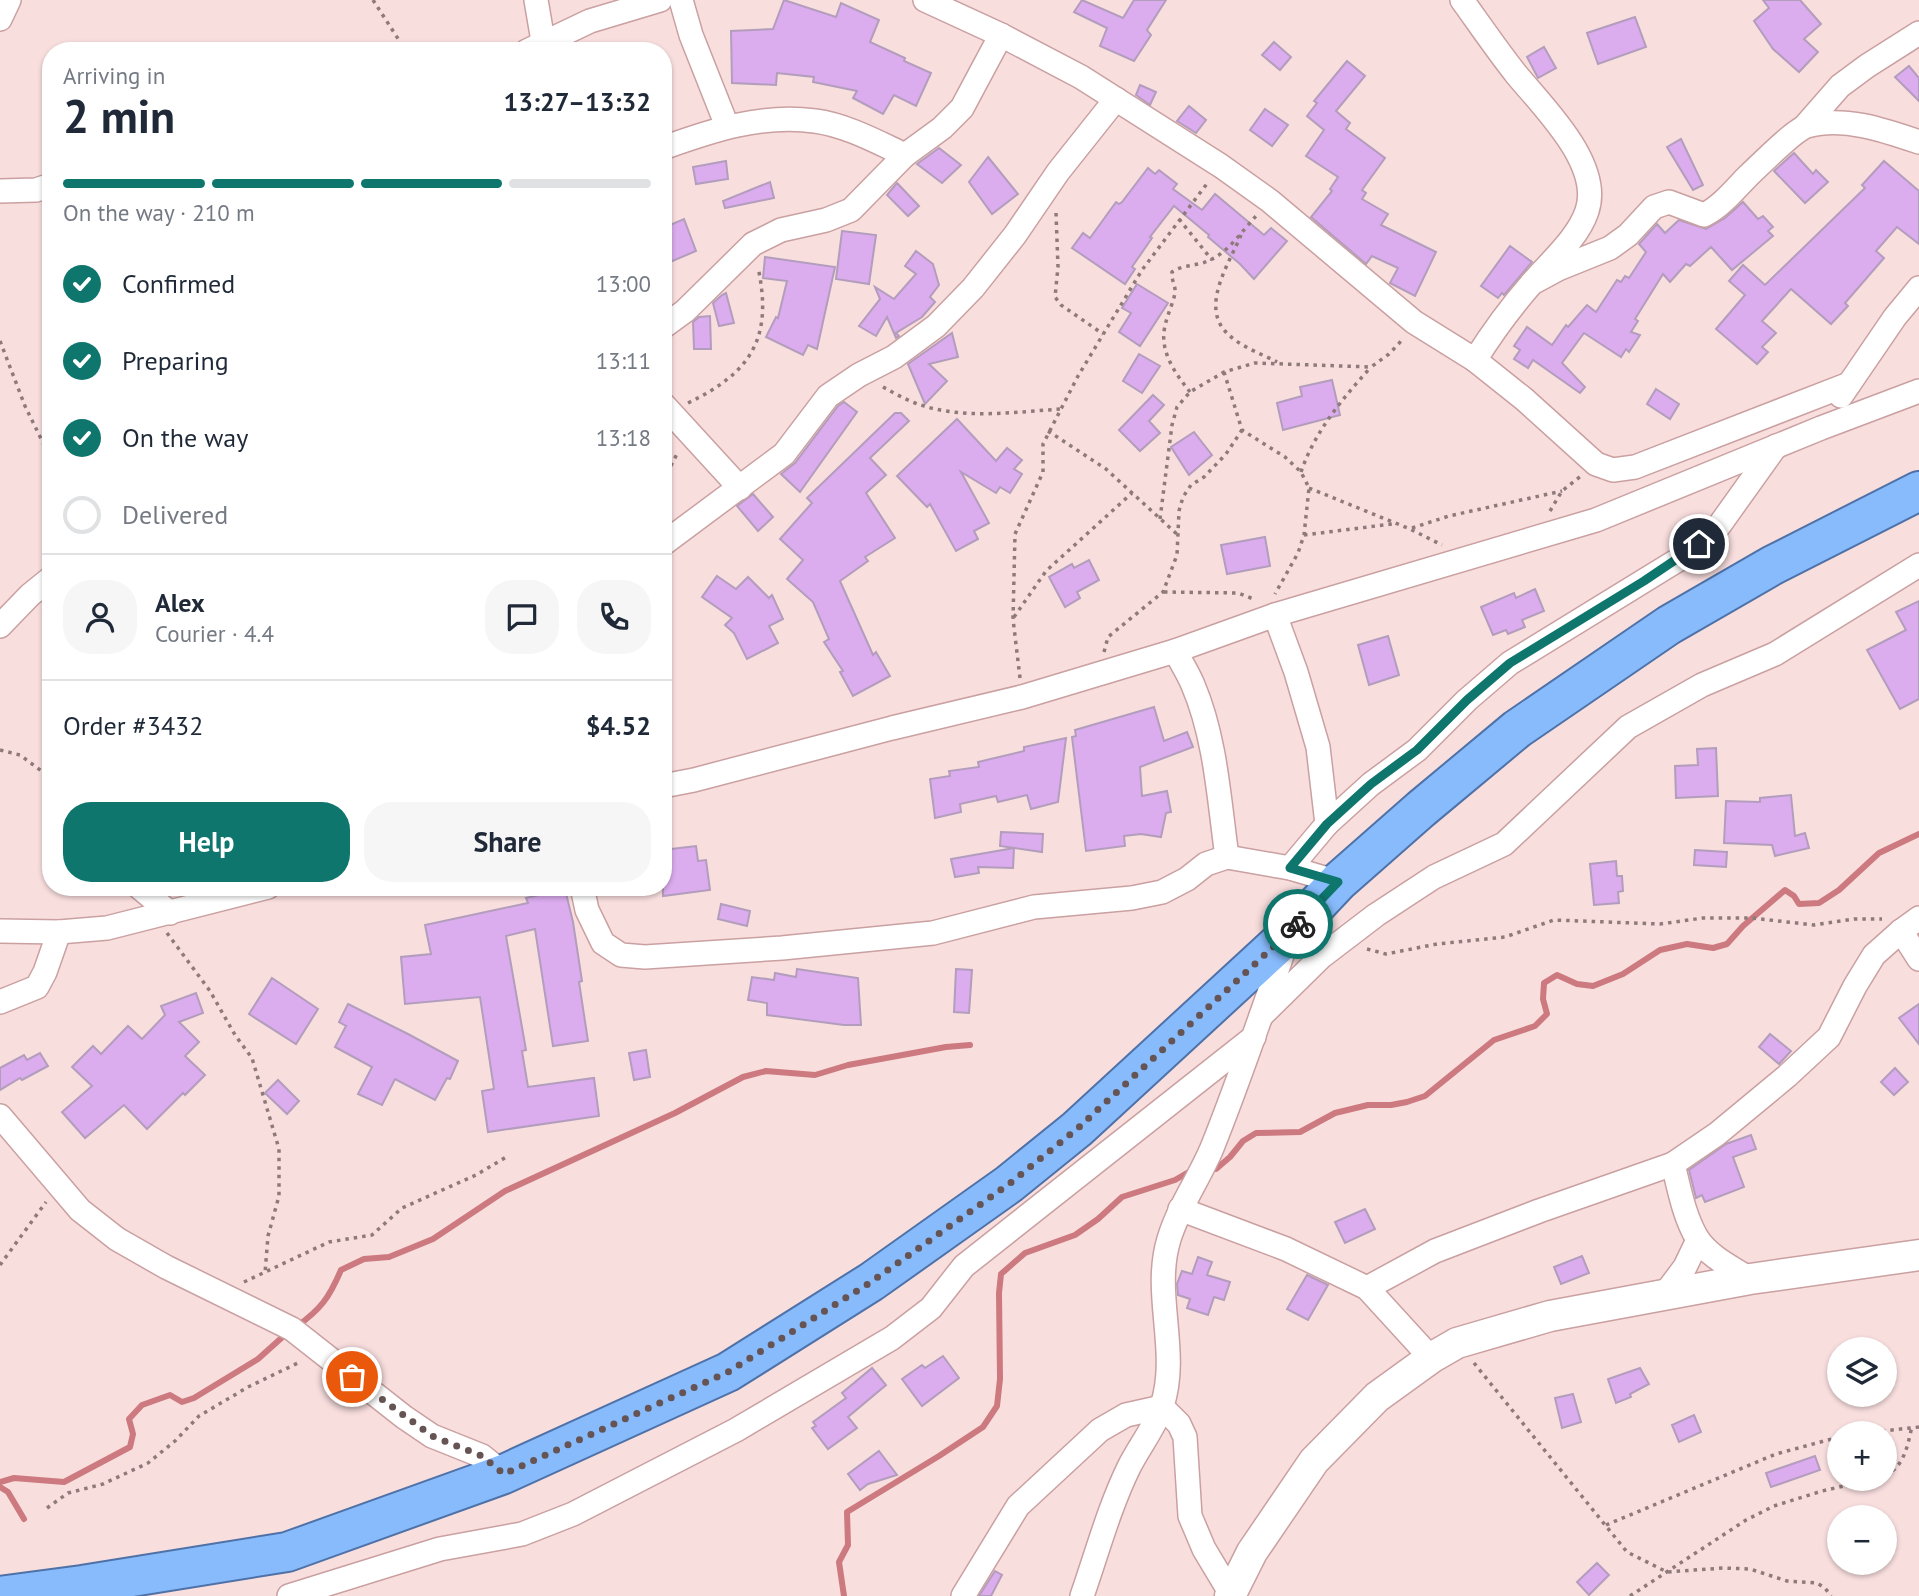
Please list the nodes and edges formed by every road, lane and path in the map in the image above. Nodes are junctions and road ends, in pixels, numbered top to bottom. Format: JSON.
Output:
{"nodes":[{"id":1,"x":9,"y":0,"type":"edge"},
{"id":2,"x":373,"y":0,"type":"edge"},
{"id":3,"x":536,"y":0,"type":"edge"},
{"id":4,"x":660,"y":0,"type":"edge"},
{"id":5,"x":681,"y":0,"type":"edge"},
{"id":6,"x":925,"y":0,"type":"edge"},
{"id":7,"x":1462,"y":0,"type":"edge"},
{"id":8,"x":0,"y":19,"type":"edge"},
{"id":9,"x":1919,"y":33,"type":"edge"},
{"id":10,"x":1001,"y":36,"type":"junction"},
{"id":11,"x":400,"y":42,"type":"edge"},
{"id":12,"x":535,"y":42,"type":"edge"},
{"id":13,"x":543,"y":42,"type":"edge"},
{"id":14,"x":1116,"y":99,"type":"junction"},
{"id":15,"x":727,"y":126,"type":"junction"},
{"id":16,"x":1805,"y":126,"type":"junction"},
{"id":17,"x":1919,"y":142,"type":"edge"},
{"id":18,"x":672,"y":145,"type":"edge"},
{"id":19,"x":905,"y":155,"type":"junction"},
{"id":20,"x":1221,"y":166,"type":"junction"},
{"id":21,"x":1058,"y":172,"type":"junction"},
{"id":22,"x":42,"y":188,"type":"edge"},
{"id":23,"x":0,"y":191,"type":"edge"},
{"id":24,"x":1270,"y":201,"type":"junction"},
{"id":25,"x":1179,"y":219,"type":"junction"},
{"id":26,"x":1242,"y":232,"type":"junction"},
{"id":27,"x":753,"y":244,"type":"junction"},
{"id":28,"x":1212,"y":260,"type":"junction"},
{"id":29,"x":1532,"y":283,"type":"junction"},
{"id":30,"x":1919,"y":288,"type":"edge"},
{"id":31,"x":672,"y":320,"type":"edge"},
{"id":32,"x":1414,"y":322,"type":"junction"},
{"id":33,"x":1103,"y":334,"type":"junction"},
{"id":34,"x":0,"y":342,"type":"edge"},
{"id":35,"x":1475,"y":360,"type":"junction"},
{"id":36,"x":1278,"y":363,"type":"junction"},
{"id":37,"x":1371,"y":367,"type":"junction"},
{"id":38,"x":1224,"y":372,"type":"junction"},
{"id":39,"x":859,"y":375,"type":"junction"},
{"id":40,"x":1849,"y":384,"type":"junction"},
{"id":41,"x":1190,"y":391,"type":"junction"},
{"id":42,"x":1919,"y":391,"type":"edge"},
{"id":43,"x":672,"y":406,"type":"edge"},
{"id":44,"x":1061,"y":409,"type":"junction"},
{"id":45,"x":672,"y":413,"type":"edge"},
{"id":46,"x":1821,"y":428,"type":"junction"},
{"id":47,"x":1242,"y":429,"type":"junction"},
{"id":48,"x":1048,"y":431,"type":"junction"},
{"id":49,"x":692,"y":434,"type":"junction"},
{"id":50,"x":42,"y":441,"type":"edge"},
{"id":51,"x":1776,"y":446,"type":"junction"},
{"id":52,"x":672,"y":462,"type":"edge"},
{"id":53,"x":1596,"y":464,"type":"junction"},
{"id":54,"x":1301,"y":472,"type":"junction"},
{"id":55,"x":740,"y":488,"type":"junction"},
{"id":56,"x":1309,"y":488,"type":"junction"},
{"id":57,"x":1562,"y":491,"type":"junction"},
{"id":58,"x":1919,"y":491,"type":"edge"},
{"id":59,"x":1132,"y":493,"type":"junction"},
{"id":60,"x":1160,"y":519,"type":"junction"},
{"id":61,"x":1394,"y":523,"type":"junction"},
{"id":62,"x":1410,"y":529,"type":"junction"},
{"id":63,"x":1304,"y":535,"type":"junction"},
{"id":64,"x":1180,"y":536,"type":"junction"},
{"id":65,"x":672,"y":537,"type":"edge"},
{"id":66,"x":1532,"y":540,"type":"junction"},
{"id":67,"x":1470,"y":558,"type":"junction"},
{"id":68,"x":1919,"y":565,"type":"edge"},
{"id":69,"x":42,"y":585,"type":"edge"},
{"id":70,"x":1163,"y":592,"type":"junction"},
{"id":71,"x":1273,"y":610,"type":"junction"},
{"id":72,"x":1013,"y":619,"type":"junction"},
{"id":73,"x":0,"y":626,"type":"edge"},
{"id":74,"x":1175,"y":651,"type":"junction"},
{"id":75,"x":1100,"y":674,"type":"junction"},
{"id":76,"x":1022,"y":697,"type":"junction"},
{"id":77,"x":0,"y":750,"type":"edge"},
{"id":78,"x":42,"y":771,"type":"edge"},
{"id":79,"x":672,"y":784,"type":"edge"},
{"id":80,"x":1327,"y":824,"type":"junction"},
{"id":81,"x":1227,"y":857,"type":"junction"},
{"id":82,"x":1290,"y":868,"type":"junction"},
{"id":83,"x":1338,"y":882,"type":"junction"},
{"id":84,"x":147,"y":896,"type":"edge"},
{"id":85,"x":234,"y":896,"type":"edge"},
{"id":86,"x":584,"y":896,"type":"edge"},
{"id":87,"x":163,"y":915,"type":"junction"},
{"id":88,"x":1913,"y":923,"type":"edge"},
{"id":89,"x":0,"y":930,"type":"edge"},
{"id":90,"x":59,"y":932,"type":"junction"},
{"id":91,"x":1290,"y":933,"type":"junction"},
{"id":92,"x":1345,"y":939,"type":"junction"},
{"id":93,"x":1919,"y":959,"type":"edge"},
{"id":94,"x":0,"y":1002,"type":"edge"},
{"id":95,"x":1258,"y":1027,"type":"junction"},
{"id":96,"x":0,"y":1116,"type":"edge"},
{"id":97,"x":508,"y":1156,"type":"dead end"},
{"id":98,"x":1673,"y":1164,"type":"junction"},
{"id":99,"x":57,"y":1186,"type":"junction"},
{"id":100,"x":1180,"y":1209,"type":"junction"},
{"id":101,"x":1698,"y":1240,"type":"junction"},
{"id":102,"x":1919,"y":1255,"type":"edge"},
{"id":103,"x":0,"y":1265,"type":"edge"},
{"id":104,"x":265,"y":1273,"type":"junction"},
{"id":105,"x":1750,"y":1279,"type":"junction"},
{"id":106,"x":1367,"y":1288,"type":"junction"},
{"id":107,"x":220,"y":1293,"type":"junction"},
{"id":108,"x":1664,"y":1295,"type":"junction"},
{"id":109,"x":1457,"y":1343,"type":"junction"},
{"id":110,"x":1431,"y":1358,"type":"junction"},
{"id":111,"x":332,"y":1361,"type":"junction"},
{"id":112,"x":1162,"y":1407,"type":"junction"},
{"id":113,"x":1912,"y":1426,"type":"junction"},
{"id":114,"x":1919,"y":1427,"type":"edge"},
{"id":115,"x":1897,"y":1428,"type":"edge"},
{"id":116,"x":1827,"y":1440,"type":"edge"},
{"id":117,"x":1897,"y":1466,"type":"edge"},
{"id":118,"x":504,"y":1474,"type":"junction"},
{"id":119,"x":1827,"y":1490,"type":"edge"},
{"id":120,"x":47,"y":1508,"type":"dead end"},
{"id":121,"x":1605,"y":1525,"type":"junction"},
{"id":122,"x":1667,"y":1572,"type":"junction"},
{"id":123,"x":1230,"y":1595,"type":"edge"},
{"id":124,"x":0,"y":1596,"type":"edge"},
{"id":125,"x":289,"y":1596,"type":"edge"},
{"id":126,"x":962,"y":1596,"type":"edge"},
{"id":127,"x":1082,"y":1596,"type":"edge"},
{"id":128,"x":1630,"y":1596,"type":"edge"},
{"id":129,"x":1831,"y":1596,"type":"edge"}],
"edges":[{"from":1,"to":8,"type":"street"},
{"from":2,"to":11,"type":"path"},
{"from":3,"to":12,"type":"street"},
{"from":4,"to":13,"type":"street"},
{"from":5,"to":15,"type":"street"},
{"from":6,"to":10,"type":"street"},
{"from":7,"to":29,"type":"street"},
{"from":9,"to":16,"type":"street"},
{"from":10,"to":14,"type":"street"},
{"from":10,"to":19,"type":"street"},
{"from":14,"to":20,"type":"street"},
{"from":14,"to":21,"type":"street"},
{"from":15,"to":18,"type":"street"},
{"from":15,"to":19,"type":"street"},
{"from":16,"to":17,"type":"street"},
{"from":16,"to":29,"type":"street"},
{"from":19,"to":27,"type":"street"},
{"from":20,"to":24,"type":"street"},
{"from":20,"to":25,"type":"path"},
{"from":21,"to":33,"type":"path"},
{"from":21,"to":39,"type":"street"},
{"from":22,"to":23,"type":"street"},
{"from":24,"to":26,"type":"path"},
{"from":24,"to":32,"type":"street"},
{"from":25,"to":28,"type":"path"},
{"from":25,"to":33,"type":"path"},
{"from":26,"to":28,"type":"path"},
{"from":26,"to":36,"type":"path"},
{"from":27,"to":31,"type":"street"},
{"from":27,"to":43,"type":"path"},
{"from":28,"to":41,"type":"path"},
{"from":29,"to":35,"type":"street"},
{"from":30,"to":40,"type":"street"},
{"from":32,"to":35,"type":"street"},
{"from":32,"to":37,"type":"path"},
{"from":33,"to":44,"type":"path"},
{"from":34,"to":50,"type":"path"},
{"from":35,"to":53,"type":"street"},
{"from":36,"to":37,"type":"path"},
{"from":36,"to":38,"type":"path"},
{"from":37,"to":54,"type":"path"},
{"from":38,"to":41,"type":"path"},
{"from":38,"to":47,"type":"path"},
{"from":39,"to":44,"type":"path"},
{"from":39,"to":55,"type":"street"},
{"from":40,"to":46,"type":"street"},
{"from":40,"to":53,"type":"street"},
{"from":41,"to":60,"type":"path"},
{"from":42,"to":46,"type":"street"},
{"from":44,"to":48,"type":"path"},
{"from":45,"to":49,"type":"street"},
{"from":46,"to":51,"type":"street"},
{"from":47,"to":54,"type":"path"},
{"from":47,"to":64,"type":"path"},
{"from":48,"to":59,"type":"path"},
{"from":48,"to":72,"type":"path"},
{"from":49,"to":52,"type":"path"},
{"from":49,"to":55,"type":"street"},
{"from":51,"to":66,"type":"street"},
{"from":51,"to":80,"type":"street"},
{"from":53,"to":57,"type":"path"},
{"from":54,"to":56,"type":"path"},
{"from":55,"to":65,"type":"street"},
{"from":56,"to":61,"type":"path"},
{"from":56,"to":63,"type":"path"},
{"from":57,"to":62,"type":"path"},
{"from":57,"to":66,"type":"path"},
{"from":58,"to":83,"type":"highway"},
{"from":59,"to":60,"type":"path"},
{"from":59,"to":72,"type":"path"},
{"from":60,"to":64,"type":"path"},
{"from":61,"to":62,"type":"path"},
{"from":61,"to":63,"type":"path"},
{"from":62,"to":67,"type":"path"},
{"from":63,"to":71,"type":"path"},
{"from":64,"to":70,"type":"path"},
{"from":66,"to":67,"type":"street"},
{"from":67,"to":71,"type":"street"},
{"from":68,"to":92,"type":"street"},
{"from":69,"to":73,"type":"street"},
{"from":70,"to":71,"type":"path"},
{"from":70,"to":75,"type":"path"},
{"from":71,"to":74,"type":"street"},
{"from":71,"to":80,"type":"street"},
{"from":72,"to":76,"type":"path"},
{"from":74,"to":75,"type":"street"},
{"from":74,"to":81,"type":"street"},
{"from":75,"to":76,"type":"street"},
{"from":76,"to":79,"type":"street"},
{"from":77,"to":78,"type":"path"},
{"from":80,"to":82,"type":"street"},
{"from":81,"to":82,"type":"street"},
{"from":81,"to":86,"type":"street"},
{"from":82,"to":83,"type":"street"},
{"from":83,"to":91,"type":"highway"},
{"from":84,"to":87,"type":"street"},
{"from":85,"to":87,"type":"street"},
{"from":87,"to":90,"type":"street"},
{"from":87,"to":104,"type":"path"},
{"from":88,"to":92,"type":"path"},
{"from":88,"to":93,"type":"street"},
{"from":88,"to":98,"type":"street"},
{"from":89,"to":90,"type":"street"},
{"from":90,"to":94,"type":"street"},
{"from":91,"to":95,"type":"street"},
{"from":91,"to":118,"type":"highway"},
{"from":92,"to":95,"type":"street"},
{"from":95,"to":100,"type":"street"},
{"from":95,"to":125,"type":"street"},
{"from":96,"to":99,"type":"street"},
{"from":97,"to":104,"type":"path"},
{"from":98,"to":101,"type":"street"},
{"from":98,"to":106,"type":"street"},
{"from":99,"to":103,"type":"path"},
{"from":99,"to":107,"type":"street"},
{"from":100,"to":106,"type":"street"},
{"from":100,"to":112,"type":"street"},
{"from":101,"to":105,"type":"street"},
{"from":101,"to":108,"type":"street"},
{"from":102,"to":105,"type":"street"},
{"from":104,"to":107,"type":"path"},
{"from":105,"to":108,"type":"street"},
{"from":106,"to":110,"type":"street"},
{"from":107,"to":111,"type":"street"},
{"from":108,"to":109,"type":"street"},
{"from":109,"to":110,"type":"street"},
{"from":109,"to":121,"type":"path"},
{"from":110,"to":123,"type":"street"},
{"from":111,"to":118,"type":"street"},
{"from":111,"to":120,"type":"path"},
{"from":112,"to":123,"type":"street"},
{"from":112,"to":126,"type":"street"},
{"from":112,"to":127,"type":"street"},
{"from":113,"to":114,"type":"path"},
{"from":113,"to":115,"type":"path"},
{"from":113,"to":117,"type":"path"},
{"from":116,"to":121,"type":"path"},
{"from":118,"to":124,"type":"highway"},
{"from":119,"to":122,"type":"path"},
{"from":121,"to":122,"type":"path"},
{"from":122,"to":128,"type":"path"},
{"from":122,"to":129,"type":"path"}]}
